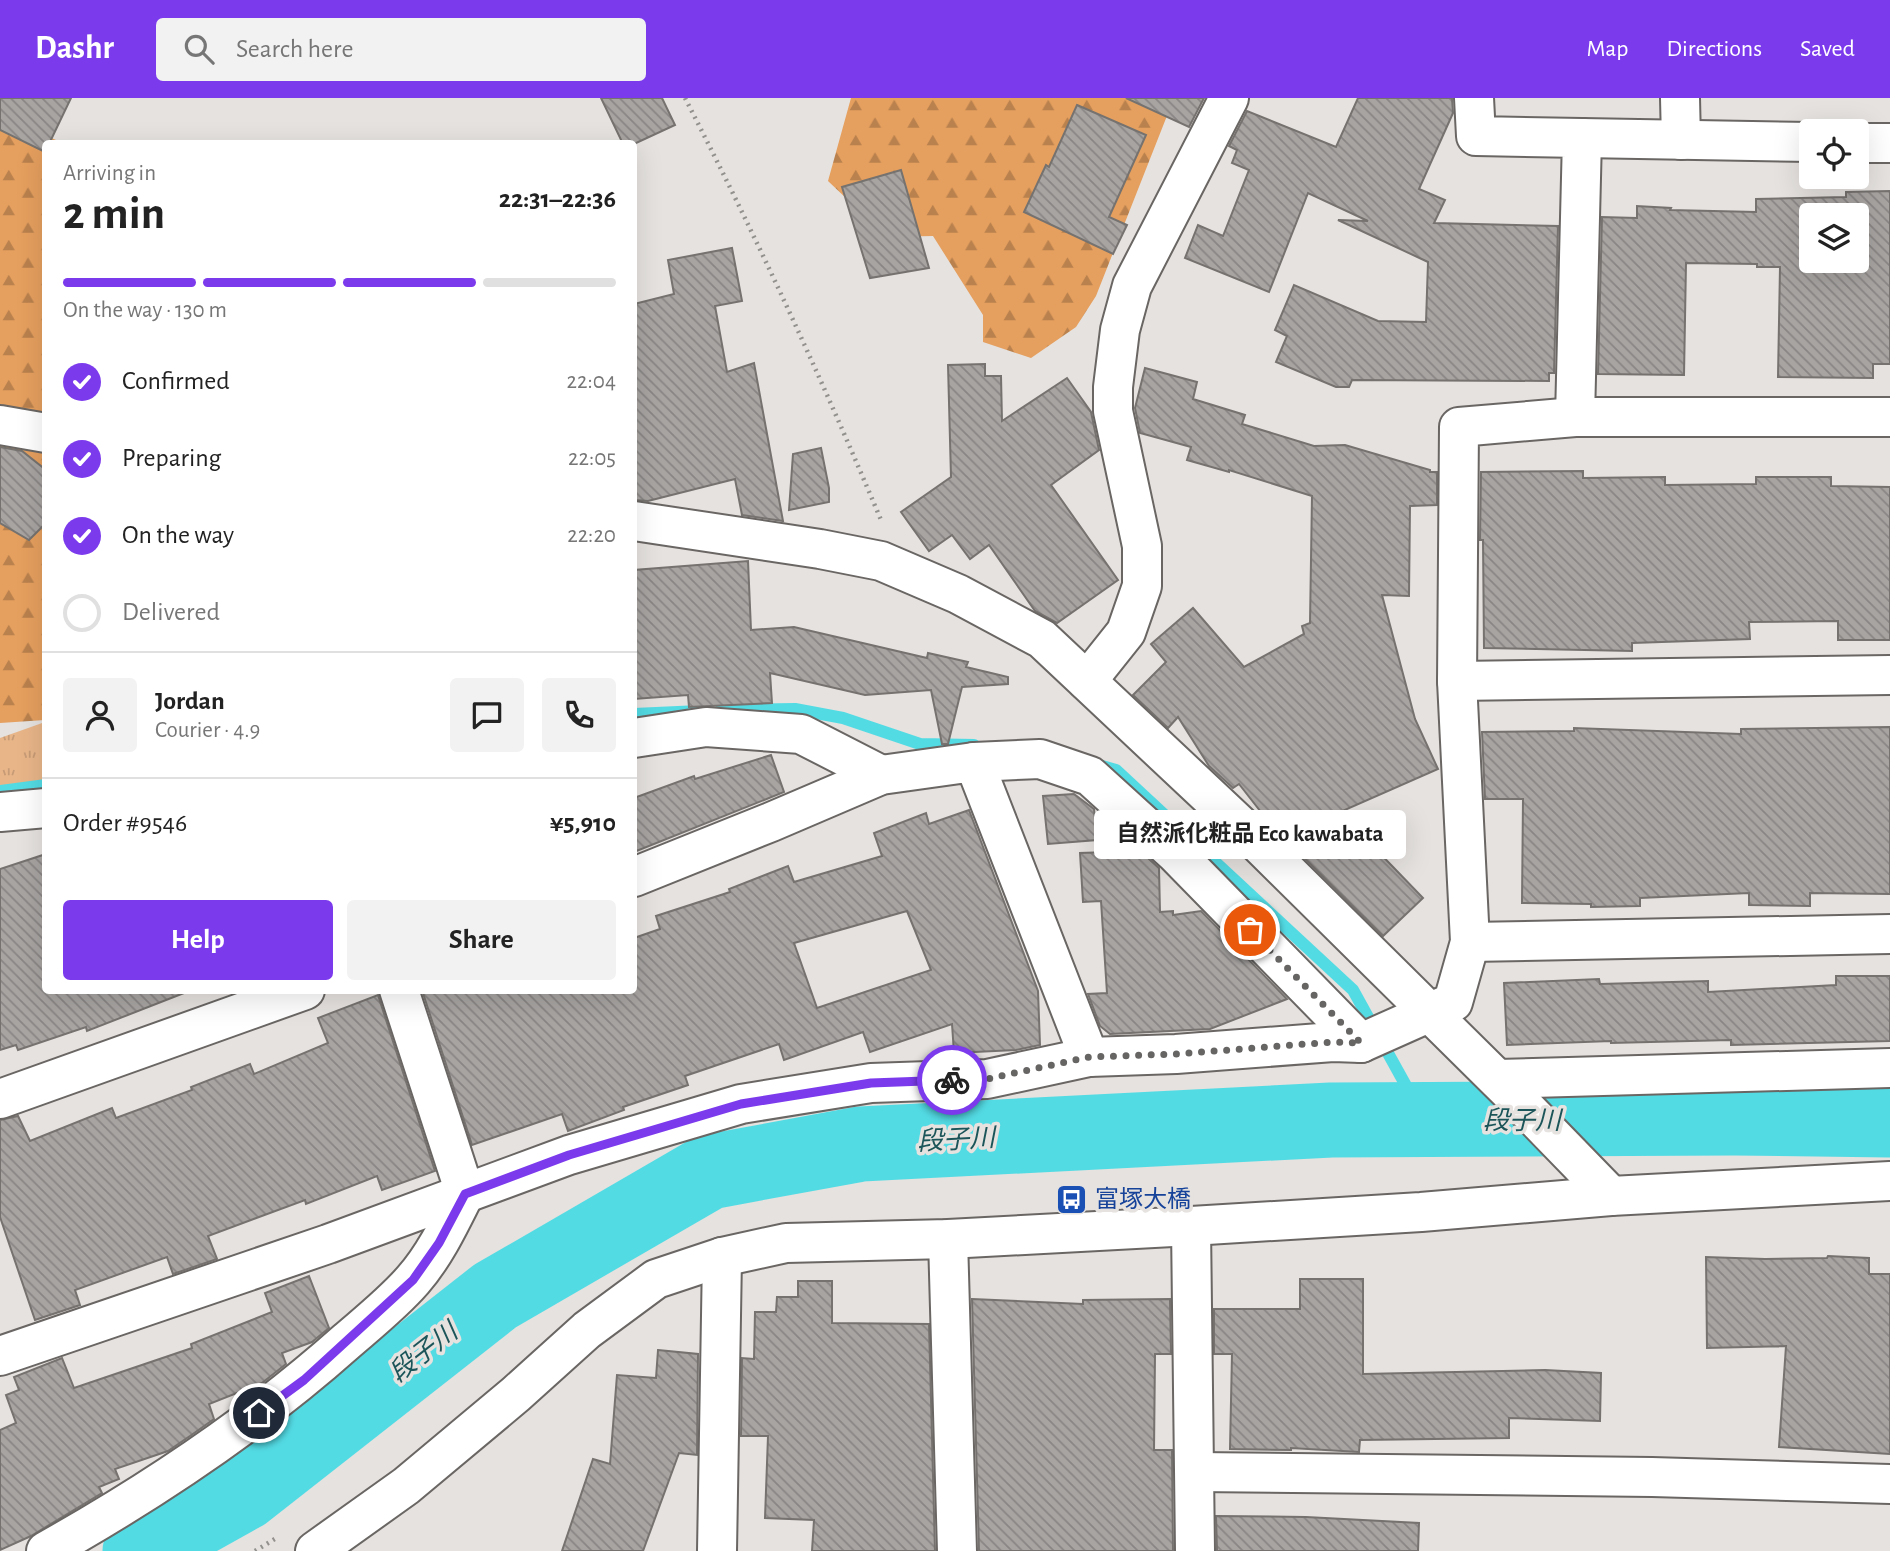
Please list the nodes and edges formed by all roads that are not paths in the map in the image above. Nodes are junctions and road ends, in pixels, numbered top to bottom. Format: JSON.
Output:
{"nodes":[{"id":1,"x":1229,"y":98,"type":"edge"},
{"id":2,"x":1475,"y":98,"type":"edge"},
{"id":3,"x":1680,"y":98,"type":"edge"},
{"id":4,"x":1582,"y":138,"type":"junction"},
{"id":5,"x":1681,"y":140,"type":"junction"},
{"id":6,"x":1799,"y":142,"type":"edge"},
{"id":7,"x":1869,"y":143,"type":"edge"},
{"id":8,"x":1890,"y":143,"type":"edge"},
{"id":9,"x":1575,"y":417,"type":"junction"},
{"id":10,"x":1890,"y":417,"type":"edge"},
{"id":11,"x":0,"y":425,"type":"edge"},
{"id":12,"x":42,"y":432,"type":"edge"},
{"id":13,"x":637,"y":521,"type":"edge"},
{"id":14,"x":1890,"y":675,"type":"edge"},
{"id":15,"x":1087,"y":681,"type":"junction"},
{"id":16,"x":1457,"y":681,"type":"junction"},
{"id":17,"x":637,"y":738,"type":"edge"},
{"id":18,"x":974,"y":762,"type":"junction"},
{"id":19,"x":881,"y":775,"type":"junction"},
{"id":20,"x":42,"y":808,"type":"edge"},
{"id":21,"x":0,"y":812,"type":"edge"},
{"id":22,"x":637,"y":876,"type":"edge"},
{"id":23,"x":1890,"y":934,"type":"edge"},
{"id":24,"x":1470,"y":942,"type":"junction"},
{"id":25,"x":294,"y":994,"type":"edge"},
{"id":26,"x":401,"y":994,"type":"edge"},
{"id":27,"x":1430,"y":1013,"type":"junction"},
{"id":28,"x":1361,"y":1043,"type":"junction"},
{"id":29,"x":1089,"y":1057,"type":"junction"},
{"id":30,"x":1890,"y":1068,"type":"edge"},
{"id":31,"x":1504,"y":1086,"type":"junction"},
{"id":32,"x":0,"y":1099,"type":"edge"},
{"id":33,"x":1890,"y":1181,"type":"edge"},
{"id":34,"x":465,"y":1194,"type":"junction"},
{"id":35,"x":1611,"y":1196,"type":"junction"},
{"id":36,"x":1191,"y":1226,"type":"junction"},
{"id":37,"x":948,"y":1239,"type":"junction"},
{"id":38,"x":722,"y":1257,"type":"junction"},
{"id":39,"x":0,"y":1356,"type":"edge"},
{"id":40,"x":1195,"y":1472,"type":"junction"},
{"id":41,"x":1890,"y":1483,"type":"edge"},
{"id":42,"x":46,"y":1551,"type":"edge"},
{"id":43,"x":315,"y":1551,"type":"edge"},
{"id":44,"x":718,"y":1551,"type":"edge"},
{"id":45,"x":957,"y":1551,"type":"edge"},
{"id":46,"x":1195,"y":1551,"type":"edge"}],
"edges":[{"from":1,"to":15,"type":"street"},
{"from":2,"to":4,"type":"street"},
{"from":3,"to":5,"type":"street"},
{"from":4,"to":5,"type":"street"},
{"from":4,"to":9,"type":"street"},
{"from":5,"to":6,"type":"street"},
{"from":7,"to":8,"type":"street"},
{"from":9,"to":10,"type":"street"},
{"from":9,"to":16,"type":"street"},
{"from":11,"to":12,"type":"street"},
{"from":13,"to":15,"type":"street"},
{"from":14,"to":16,"type":"street"},
{"from":15,"to":27,"type":"street"},
{"from":16,"to":24,"type":"street"},
{"from":17,"to":19,"type":"street"},
{"from":18,"to":19,"type":"street"},
{"from":18,"to":28,"type":"street"},
{"from":18,"to":29,"type":"street"},
{"from":19,"to":22,"type":"street"},
{"from":20,"to":21,"type":"street"},
{"from":23,"to":24,"type":"street"},
{"from":24,"to":27,"type":"street"},
{"from":25,"to":32,"type":"street"},
{"from":26,"to":34,"type":"street"},
{"from":27,"to":28,"type":"street"},
{"from":27,"to":31,"type":"street"},
{"from":28,"to":29,"type":"street"},
{"from":29,"to":34,"type":"street"},
{"from":30,"to":31,"type":"street"},
{"from":31,"to":35,"type":"street"},
{"from":33,"to":35,"type":"street"},
{"from":34,"to":39,"type":"street"},
{"from":34,"to":42,"type":"street"},
{"from":35,"to":36,"type":"street"},
{"from":36,"to":37,"type":"street"},
{"from":36,"to":40,"type":"street"},
{"from":37,"to":38,"type":"street"},
{"from":37,"to":45,"type":"street"},
{"from":38,"to":43,"type":"street"},
{"from":38,"to":44,"type":"street"},
{"from":40,"to":41,"type":"street"},
{"from":40,"to":46,"type":"street"}]}
